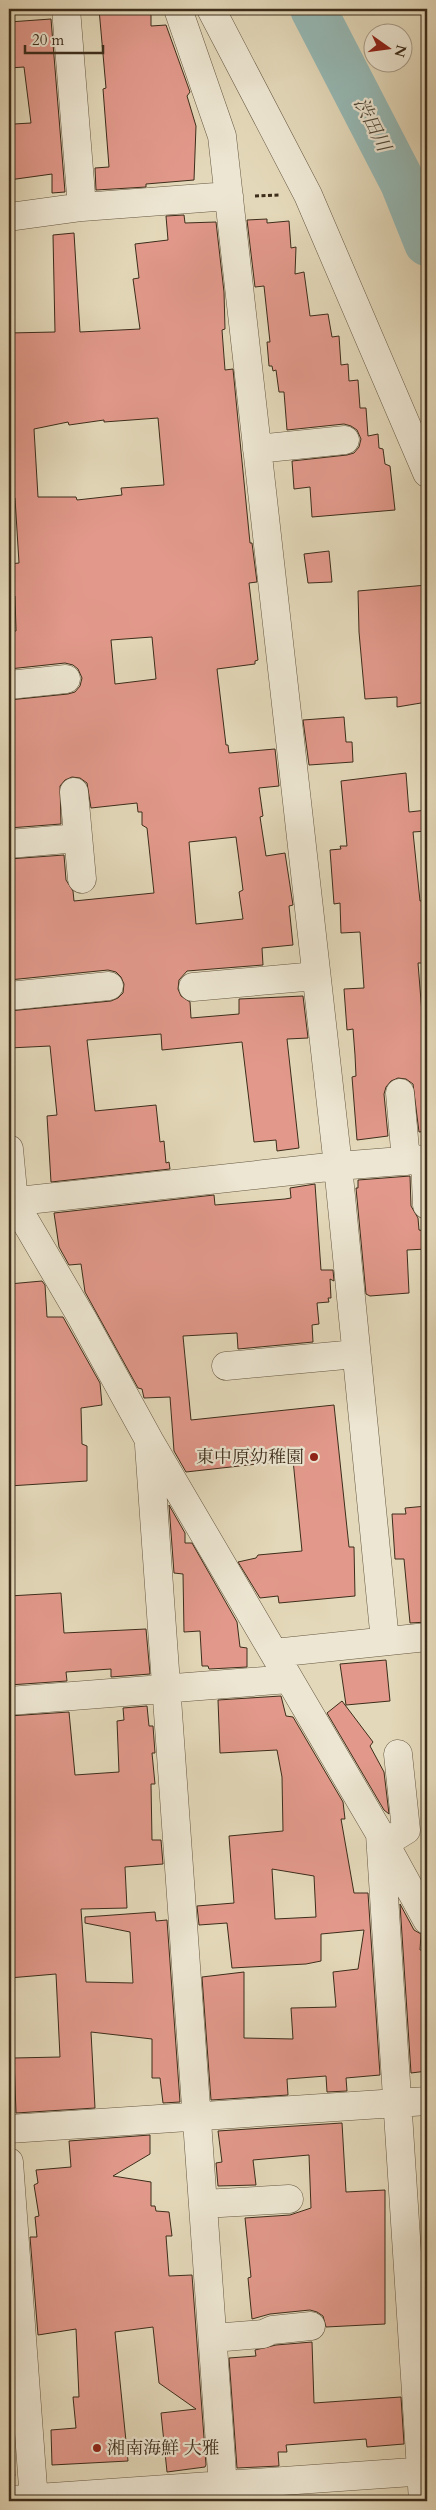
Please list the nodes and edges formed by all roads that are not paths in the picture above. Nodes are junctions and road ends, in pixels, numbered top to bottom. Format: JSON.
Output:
{"nodes":[{"id":1,"x":66,"y":9,"type":"edge"},
{"id":2,"x":178,"y":9,"type":"edge"},
{"id":3,"x":211,"y":9,"type":"edge"},
{"id":4,"x":229,"y":196,"type":"junction"},
{"id":5,"x":82,"y":208,"type":"junction"},
{"id":6,"x":9,"y":217,"type":"edge"},
{"id":7,"x":345,"y":440,"type":"dead end"},
{"id":8,"x":257,"y":448,"type":"junction"},
{"id":9,"x":427,"y":472,"type":"edge"},
{"id":10,"x":66,"y":679,"type":"dead end"},
{"id":11,"x":9,"y":685,"type":"edge"},
{"id":12,"x":74,"y":792,"type":"dead end"},
{"id":13,"x":78,"y":838,"type":"junction"},
{"id":14,"x":9,"y":844,"type":"edge"},
{"id":15,"x":82,"y":879,"type":"dead end"},
{"id":16,"x":316,"y":976,"type":"junction"},
{"id":17,"x":109,"y":986,"type":"dead end"},
{"id":18,"x":193,"y":987,"type":"dead end"},
{"id":19,"x":9,"y":996,"type":"edge"},
{"id":20,"x":400,"y":1093,"type":"dead end"},
{"id":21,"x":9,"y":1149,"type":"edge"},
{"id":22,"x":419,"y":1160,"type":"edge"},
{"id":23,"x":338,"y":1166,"type":"junction"},
{"id":24,"x":12,"y":1202,"type":"edge"},
{"id":25,"x":427,"y":1205,"type":"edge"},
{"id":26,"x":356,"y":1354,"type":"junction"},
{"id":27,"x":226,"y":1366,"type":"dead end"},
{"id":28,"x":148,"y":1440,"type":"junction"},
{"id":29,"x":427,"y":1637,"type":"edge"},
{"id":30,"x":385,"y":1641,"type":"junction"},
{"id":31,"x":274,"y":1653,"type":"junction"},
{"id":32,"x":289,"y":1679,"type":"junction"},
{"id":33,"x":166,"y":1688,"type":"junction"},
{"id":34,"x":9,"y":1700,"type":"edge"},
{"id":35,"x":398,"y":1754,"type":"dead end"},
{"id":36,"x":382,"y":1839,"type":"junction"},
{"id":37,"x":427,"y":1920,"type":"edge"},
{"id":38,"x":427,"y":2101,"type":"edge"},
{"id":39,"x":395,"y":2103,"type":"junction"},
{"id":40,"x":196,"y":2116,"type":"junction"},
{"id":41,"x":9,"y":2129,"type":"edge"},
{"id":42,"x":9,"y":2162,"type":"edge"},
{"id":43,"x":289,"y":2200,"type":"dead end"},
{"id":44,"x":203,"y":2204,"type":"junction"},
{"id":45,"x":311,"y":2326,"type":"dead end"},
{"id":46,"x":212,"y":2338,"type":"junction"},
{"id":47,"x":424,"y":2471,"type":"edge"},
{"id":48,"x":223,"y":2493,"type":"edge"},
{"id":49,"x":25,"y":2500,"type":"edge"},
{"id":50,"x":423,"y":2501,"type":"edge"}],
"edges":[{"from":1,"to":5,"type":"street"},
{"from":2,"to":4,"type":"street"},
{"from":3,"to":9,"type":"street"},
{"from":4,"to":5,"type":"street"},
{"from":4,"to":8,"type":"street"},
{"from":5,"to":6,"type":"street"},
{"from":7,"to":8,"type":"street"},
{"from":8,"to":16,"type":"street"},
{"from":10,"to":11,"type":"street"},
{"from":12,"to":13,"type":"street"},
{"from":13,"to":14,"type":"street"},
{"from":13,"to":15,"type":"street"},
{"from":16,"to":18,"type":"street"},
{"from":16,"to":23,"type":"street"},
{"from":17,"to":19,"type":"street"},
{"from":20,"to":22,"type":"street"},
{"from":21,"to":24,"type":"street"},
{"from":22,"to":23,"type":"street"},
{"from":22,"to":25,"type":"street"},
{"from":23,"to":24,"type":"street"},
{"from":23,"to":26,"type":"street"},
{"from":24,"to":28,"type":"street"},
{"from":26,"to":27,"type":"street"},
{"from":26,"to":30,"type":"street"},
{"from":28,"to":31,"type":"street"},
{"from":28,"to":33,"type":"street"},
{"from":29,"to":30,"type":"street"},
{"from":30,"to":31,"type":"street"},
{"from":31,"to":32,"type":"street"},
{"from":32,"to":33,"type":"street"},
{"from":32,"to":36,"type":"street"},
{"from":33,"to":34,"type":"street"},
{"from":33,"to":40,"type":"street"},
{"from":35,"to":36,"type":"street"},
{"from":36,"to":37,"type":"street"},
{"from":36,"to":39,"type":"street"},
{"from":38,"to":39,"type":"street"},
{"from":39,"to":40,"type":"street"},
{"from":39,"to":47,"type":"street"},
{"from":40,"to":41,"type":"street"},
{"from":40,"to":44,"type":"street"},
{"from":42,"to":49,"type":"street"},
{"from":43,"to":44,"type":"street"},
{"from":44,"to":46,"type":"street"},
{"from":45,"to":46,"type":"street"},
{"from":46,"to":48,"type":"street"},
{"from":47,"to":48,"type":"street"},
{"from":47,"to":50,"type":"street"},
{"from":48,"to":49,"type":"street"}]}
